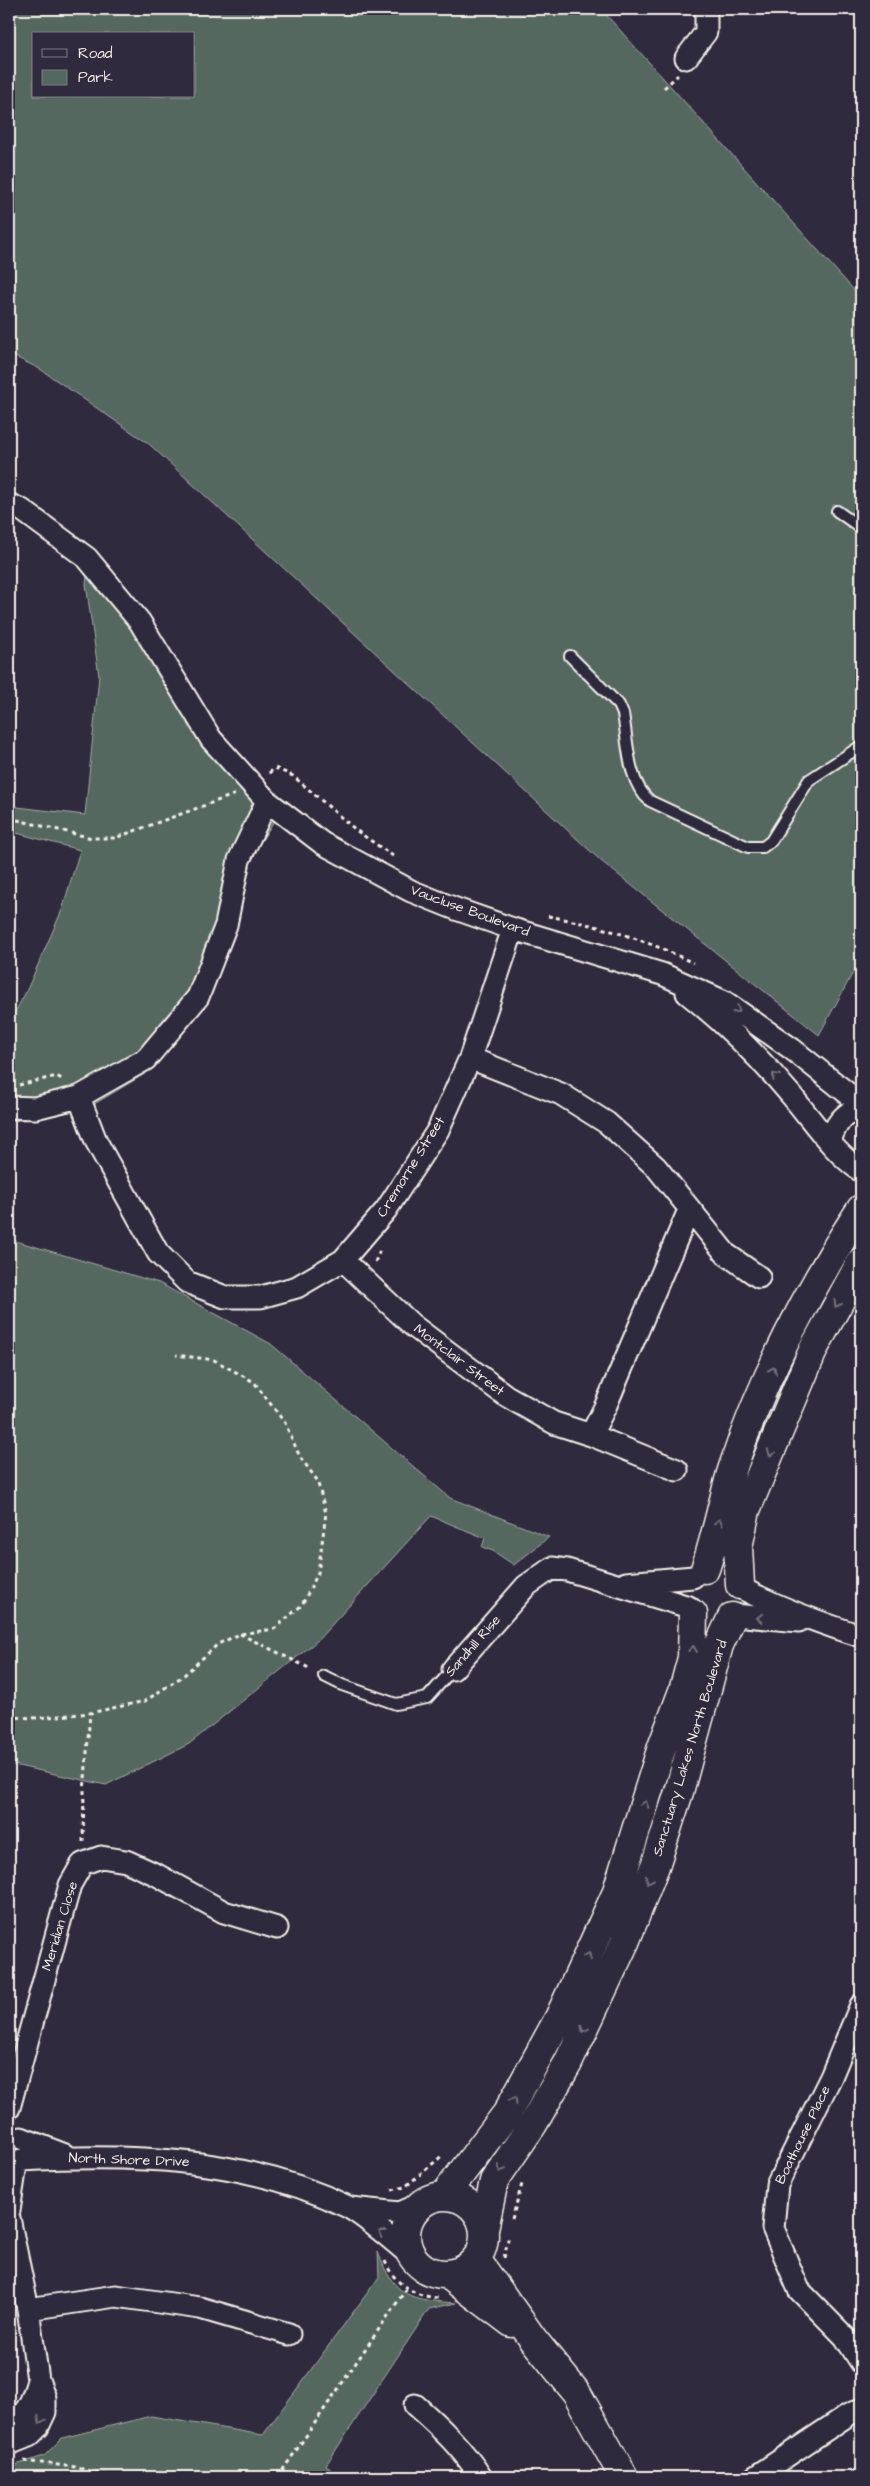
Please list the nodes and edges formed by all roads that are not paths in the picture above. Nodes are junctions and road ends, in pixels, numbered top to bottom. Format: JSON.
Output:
{"nodes":[{"id":1,"x":706,"y":9,"type":"edge"},
{"id":2,"x":686,"y":58,"type":"dead end"},
{"id":3,"x":9,"y":504,"type":"edge"},
{"id":4,"x":837,"y":511,"type":"dead end"},
{"id":5,"x":861,"y":528,"type":"edge"},
{"id":6,"x":570,"y":656,"type":"dead end"},
{"id":7,"x":861,"y":746,"type":"edge"},
{"id":8,"x":261,"y":794,"type":"junction"},
{"id":9,"x":512,"y":929,"type":"junction"},
{"id":10,"x":662,"y":974,"type":"junction"},
{"id":11,"x":470,"y":1058,"type":"junction"},
{"id":12,"x":74,"y":1091,"type":"junction"},
{"id":13,"x":861,"y":1105,"type":"edge"},
{"id":14,"x":9,"y":1107,"type":"edge"},
{"id":15,"x":830,"y":1142,"type":"junction"},
{"id":16,"x":861,"y":1171,"type":"edge"},
{"id":17,"x":861,"y":1208,"type":"edge"},
{"id":18,"x":689,"y":1210,"type":"junction"},
{"id":19,"x":343,"y":1260,"type":"junction"},
{"id":20,"x":861,"y":1262,"type":"edge"},
{"id":21,"x":759,"y":1277,"type":"dead end"},
{"id":22,"x":591,"y":1435,"type":"junction"},
{"id":23,"x":677,"y":1470,"type":"dead end"},
{"id":24,"x":699,"y":1573,"type":"junction"},
{"id":25,"x":616,"y":1584,"type":"junction"},
{"id":26,"x":740,"y":1586,"type":"junction"},
{"id":27,"x":691,"y":1610,"type":"junction"},
{"id":28,"x":733,"y":1616,"type":"junction"},
{"id":29,"x":820,"y":1623,"type":"junction"},
{"id":30,"x":861,"y":1636,"type":"edge"},
{"id":31,"x":454,"y":1669,"type":"joint"},
{"id":32,"x":324,"y":1676,"type":"road end"},
{"id":33,"x":277,"y":1928,"type":"dead end"},
{"id":34,"x":861,"y":2008,"type":"edge"},
{"id":35,"x":9,"y":2106,"type":"edge"},
{"id":36,"x":15,"y":2133,"type":"edge"},
{"id":37,"x":72,"y":2158,"type":"junction"},
{"id":38,"x":15,"y":2164,"type":"edge"},
{"id":39,"x":433,"y":2199,"type":"junction"},
{"id":40,"x":349,"y":2208,"type":"junction"},
{"id":41,"x":9,"y":2211,"type":"edge"},
{"id":42,"x":9,"y":2218,"type":"edge"},
{"id":43,"x":484,"y":2229,"type":"junction"},
{"id":44,"x":414,"y":2258,"type":"junction"},
{"id":45,"x":476,"y":2259,"type":"junction"},
{"id":46,"x":445,"y":2286,"type":"junction"},
{"id":47,"x":28,"y":2309,"type":"junction"},
{"id":48,"x":290,"y":2334,"type":"dead end"},
{"id":49,"x":533,"y":2339,"type":"junction"},
{"id":50,"x":853,"y":2341,"type":"edge"},
{"id":51,"x":861,"y":2362,"type":"edge"},
{"id":52,"x":38,"y":2380,"type":"junction"},
{"id":53,"x":861,"y":2394,"type":"edge"},
{"id":54,"x":415,"y":2405,"type":"dead end"},
{"id":55,"x":855,"y":2412,"type":"edge"},
{"id":56,"x":9,"y":2425,"type":"edge"},
{"id":57,"x":13,"y":2452,"type":"edge"},
{"id":58,"x":481,"y":2477,"type":"edge"},
{"id":59,"x":624,"y":2477,"type":"edge"},
{"id":60,"x":755,"y":2477,"type":"edge"}],
"edges":[{"from":1,"to":2,"type":"street"},
{"from":3,"to":8,"type":"street","name":"Vaucluse Boulevard"},
{"from":4,"to":5,"type":"lane"},
{"from":6,"to":7,"type":"lane"},
{"from":8,"to":9,"type":"street","name":"Vaucluse Boulevard"},
{"from":8,"to":12,"type":"street"},
{"from":9,"to":10,"type":"street","name":"Vaucluse Boulevard"},
{"from":9,"to":11,"type":"street","name":"Cremorne Street"},
{"from":10,"to":13,"type":"street","name":"Vaucluse Boulevard","one_way":true},
{"from":15,"to":10,"type":"street","name":"Vaucluse Boulevard","one_way":true},
{"from":11,"to":18,"type":"street"},
{"from":11,"to":19,"type":"street","name":"Cremorne Street"},
{"from":12,"to":14,"type":"street"},
{"from":12,"to":19,"type":"street","name":"Cremorne Street"},
{"from":13,"to":15,"type":"street"},
{"from":15,"to":16,"type":"street","name":"Vaucluse Boulevard"},
{"from":24,"to":17,"type":"street","one_way":true},
{"from":18,"to":21,"type":"street"},
{"from":18,"to":22,"type":"street"},
{"from":19,"to":22,"type":"street","name":"Montclair Street"},
{"from":20,"to":26,"type":"street","one_way":true},
{"from":22,"to":23,"type":"street","name":"Montclair Street"},
{"from":24,"to":25,"type":"street","name":"Sandhill Rise"},
{"from":24,"to":26,"type":"street"},
{"from":24,"to":27,"type":"street"},
{"from":25,"to":27,"type":"street","name":"Sandhill Rise"},
{"from":25,"to":31,"type":"street","name":"Sandhill Rise"},
{"from":26,"to":28,"type":"street"},
{"from":26,"to":29,"type":"street"},
{"from":27,"to":28,"type":"street"},
{"from":39,"to":27,"type":"street","name":"Sanctuary Lakes North Boulevard","one_way":true},
{"from":29,"to":28,"type":"street","one_way":true},
{"from":28,"to":43,"type":"street","name":"Sanctuary Lakes North Boulevard","one_way":true},
{"from":29,"to":30,"type":"street"},
{"from":31,"to":32,"type":"lane","name":"Sandhill Rise"},
{"from":33,"to":35,"type":"street","name":"Meridian Close"},
{"from":34,"to":50,"type":"street","name":"Boathouse Place"},
{"from":35,"to":36,"type":"street","name":"Meridian Close"},
{"from":36,"to":37,"type":"street"},
{"from":36,"to":38,"type":"street","name":"Meridian Close"},
{"from":37,"to":38,"type":"street","name":"North Shore Drive"},
{"from":37,"to":40,"type":"street","name":"North Shore Drive"},
{"from":38,"to":41,"type":"street","name":"Meridian Close"},
{"from":39,"to":40,"type":"street","name":"North Shore Drive"},
{"from":39,"to":43,"type":"street"},
{"from":39,"to":44,"type":"street"},
{"from":44,"to":40,"type":"street","name":"North Shore Drive","one_way":true},
{"from":42,"to":47,"type":"street"},
{"from":43,"to":45,"type":"street"},
{"from":44,"to":46,"type":"street"},
{"from":45,"to":46,"type":"street"},
{"from":45,"to":49,"type":"street"},
{"from":46,"to":49,"type":"street"},
{"from":47,"to":48,"type":"street"},
{"from":47,"to":52,"type":"street"},
{"from":49,"to":59,"type":"street"},
{"from":50,"to":51,"type":"street","name":"Boathouse Place"},
{"from":52,"to":56,"type":"street"},
{"from":52,"to":57,"type":"street","one_way":true},
{"from":53,"to":55,"type":"street"},
{"from":54,"to":58,"type":"street"},
{"from":55,"to":60,"type":"street"}]}
